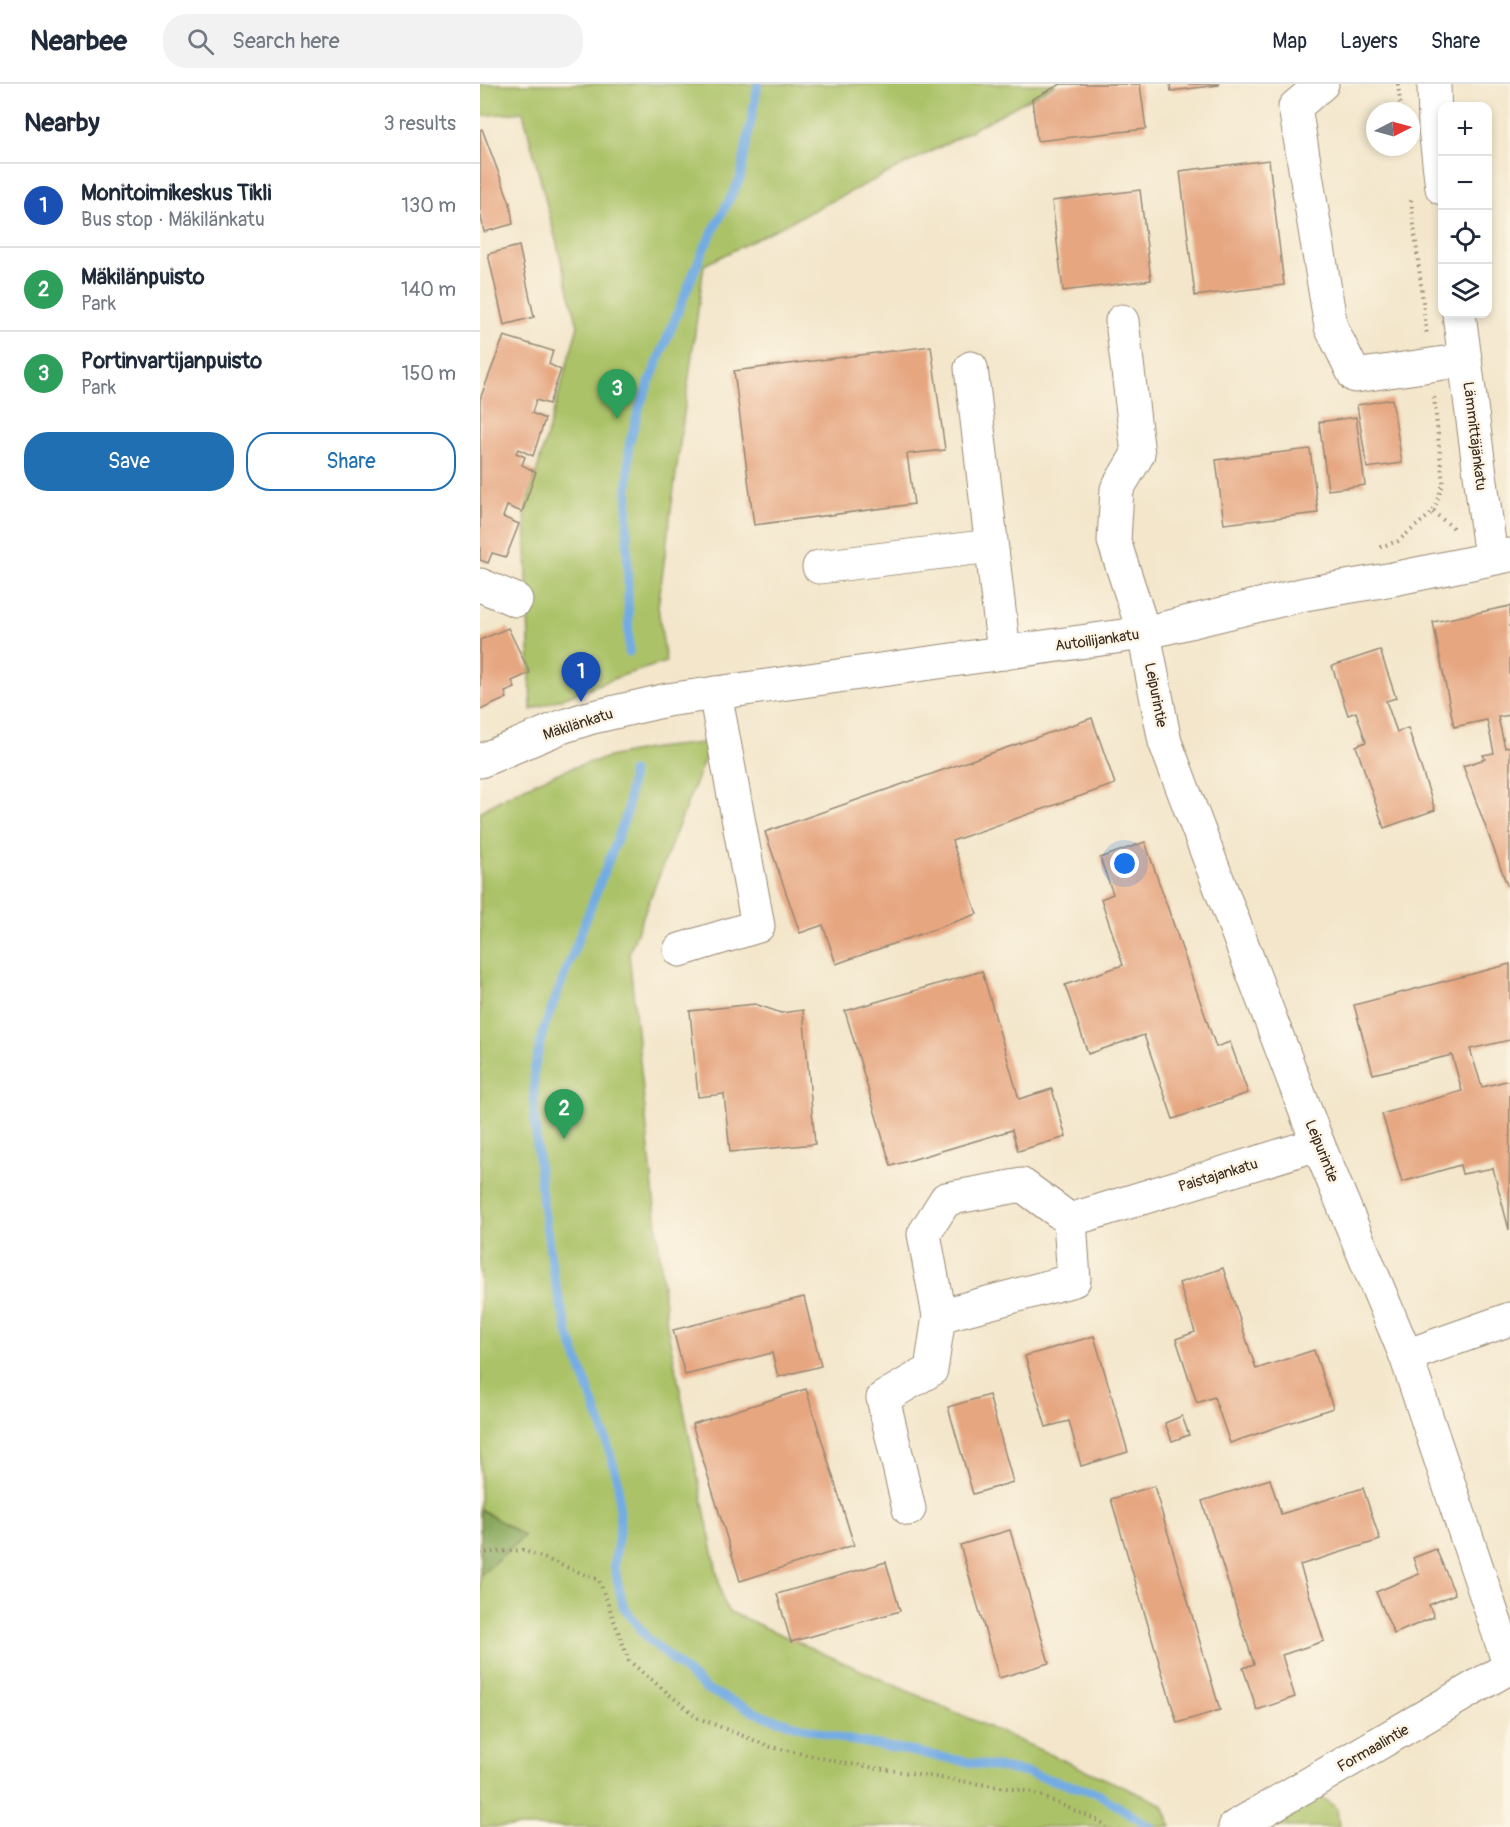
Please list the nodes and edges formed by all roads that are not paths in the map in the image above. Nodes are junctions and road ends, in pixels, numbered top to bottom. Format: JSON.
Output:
{"nodes":[{"id":1,"x":1322,"y":84,"type":"edge"},
{"id":2,"x":1434,"y":84,"type":"edge"},
{"id":3,"x":1438,"y":156,"type":"edge"},
{"id":4,"x":1460,"y":318,"type":"edge"},
{"id":5,"x":1122,"y":321,"type":"dead end"},
{"id":6,"x":1466,"y":360,"type":"junction"},
{"id":7,"x":971,"y":368,"type":"dead end"},
{"id":8,"x":991,"y":546,"type":"junction"},
{"id":9,"x":1501,"y":557,"type":"edge"},
{"id":10,"x":819,"y":567,"type":"dead end"},
{"id":11,"x":480,"y":585,"type":"edge"},
{"id":12,"x":516,"y":600,"type":"dead end"},
{"id":13,"x":1144,"y":633,"type":"junction"},
{"id":14,"x":1004,"y":653,"type":"junction"},
{"id":15,"x":715,"y":693,"type":"junction"},
{"id":16,"x":679,"y":698,"type":"joint"},
{"id":17,"x":480,"y":762,"type":"edge"},
{"id":18,"x":680,"y":950,"type":"dead end"},
{"id":19,"x":1318,"y":1144,"type":"junction"},
{"id":20,"x":1070,"y":1220,"type":"junction"},
{"id":21,"x":939,"y":1316,"type":"junction"},
{"id":22,"x":1510,"y":1319,"type":"edge"},
{"id":23,"x":1406,"y":1356,"type":"junction"},
{"id":24,"x":909,"y":1509,"type":"dead end"},
{"id":25,"x":1510,"y":1667,"type":"edge"},
{"id":26,"x":1235,"y":1827,"type":"edge"}],
"edges":[{"from":1,"to":6,"type":"street"},
{"from":2,"to":3,"type":"street"},
{"from":4,"to":6,"type":"street","name":"Lämmittäjänkatu"},
{"from":5,"to":13,"type":"street","name":"Leipurintie"},
{"from":6,"to":9,"type":"street","name":"Lämmittäjänkatu"},
{"from":7,"to":8,"type":"street"},
{"from":8,"to":10,"type":"street"},
{"from":8,"to":14,"type":"street"},
{"from":9,"to":13,"type":"street","name":"Autoilijankatu"},
{"from":11,"to":12,"type":"street"},
{"from":13,"to":14,"type":"street","name":"Autoilijankatu"},
{"from":13,"to":19,"type":"street","name":"Leipurintie"},
{"from":14,"to":15,"type":"street","name":"Autoilijankatu"},
{"from":15,"to":16,"type":"street","name":"Autoilijankatu"},
{"from":15,"to":18,"type":"street"},
{"from":16,"to":17,"type":"street","name":"Mäkilänkatu"},
{"from":19,"to":20,"type":"street","name":"Paistajankatu"},
{"from":19,"to":23,"type":"street","name":"Leipurintie"},
{"from":20,"to":21,"type":"street"},
{"from":20,"to":21,"type":"street"},
{"from":21,"to":24,"type":"street"},
{"from":22,"to":23,"type":"street"},
{"from":23,"to":25,"type":"street","name":"Leipurintie"},
{"from":25,"to":26,"type":"street","name":"Formaalintie"}]}
